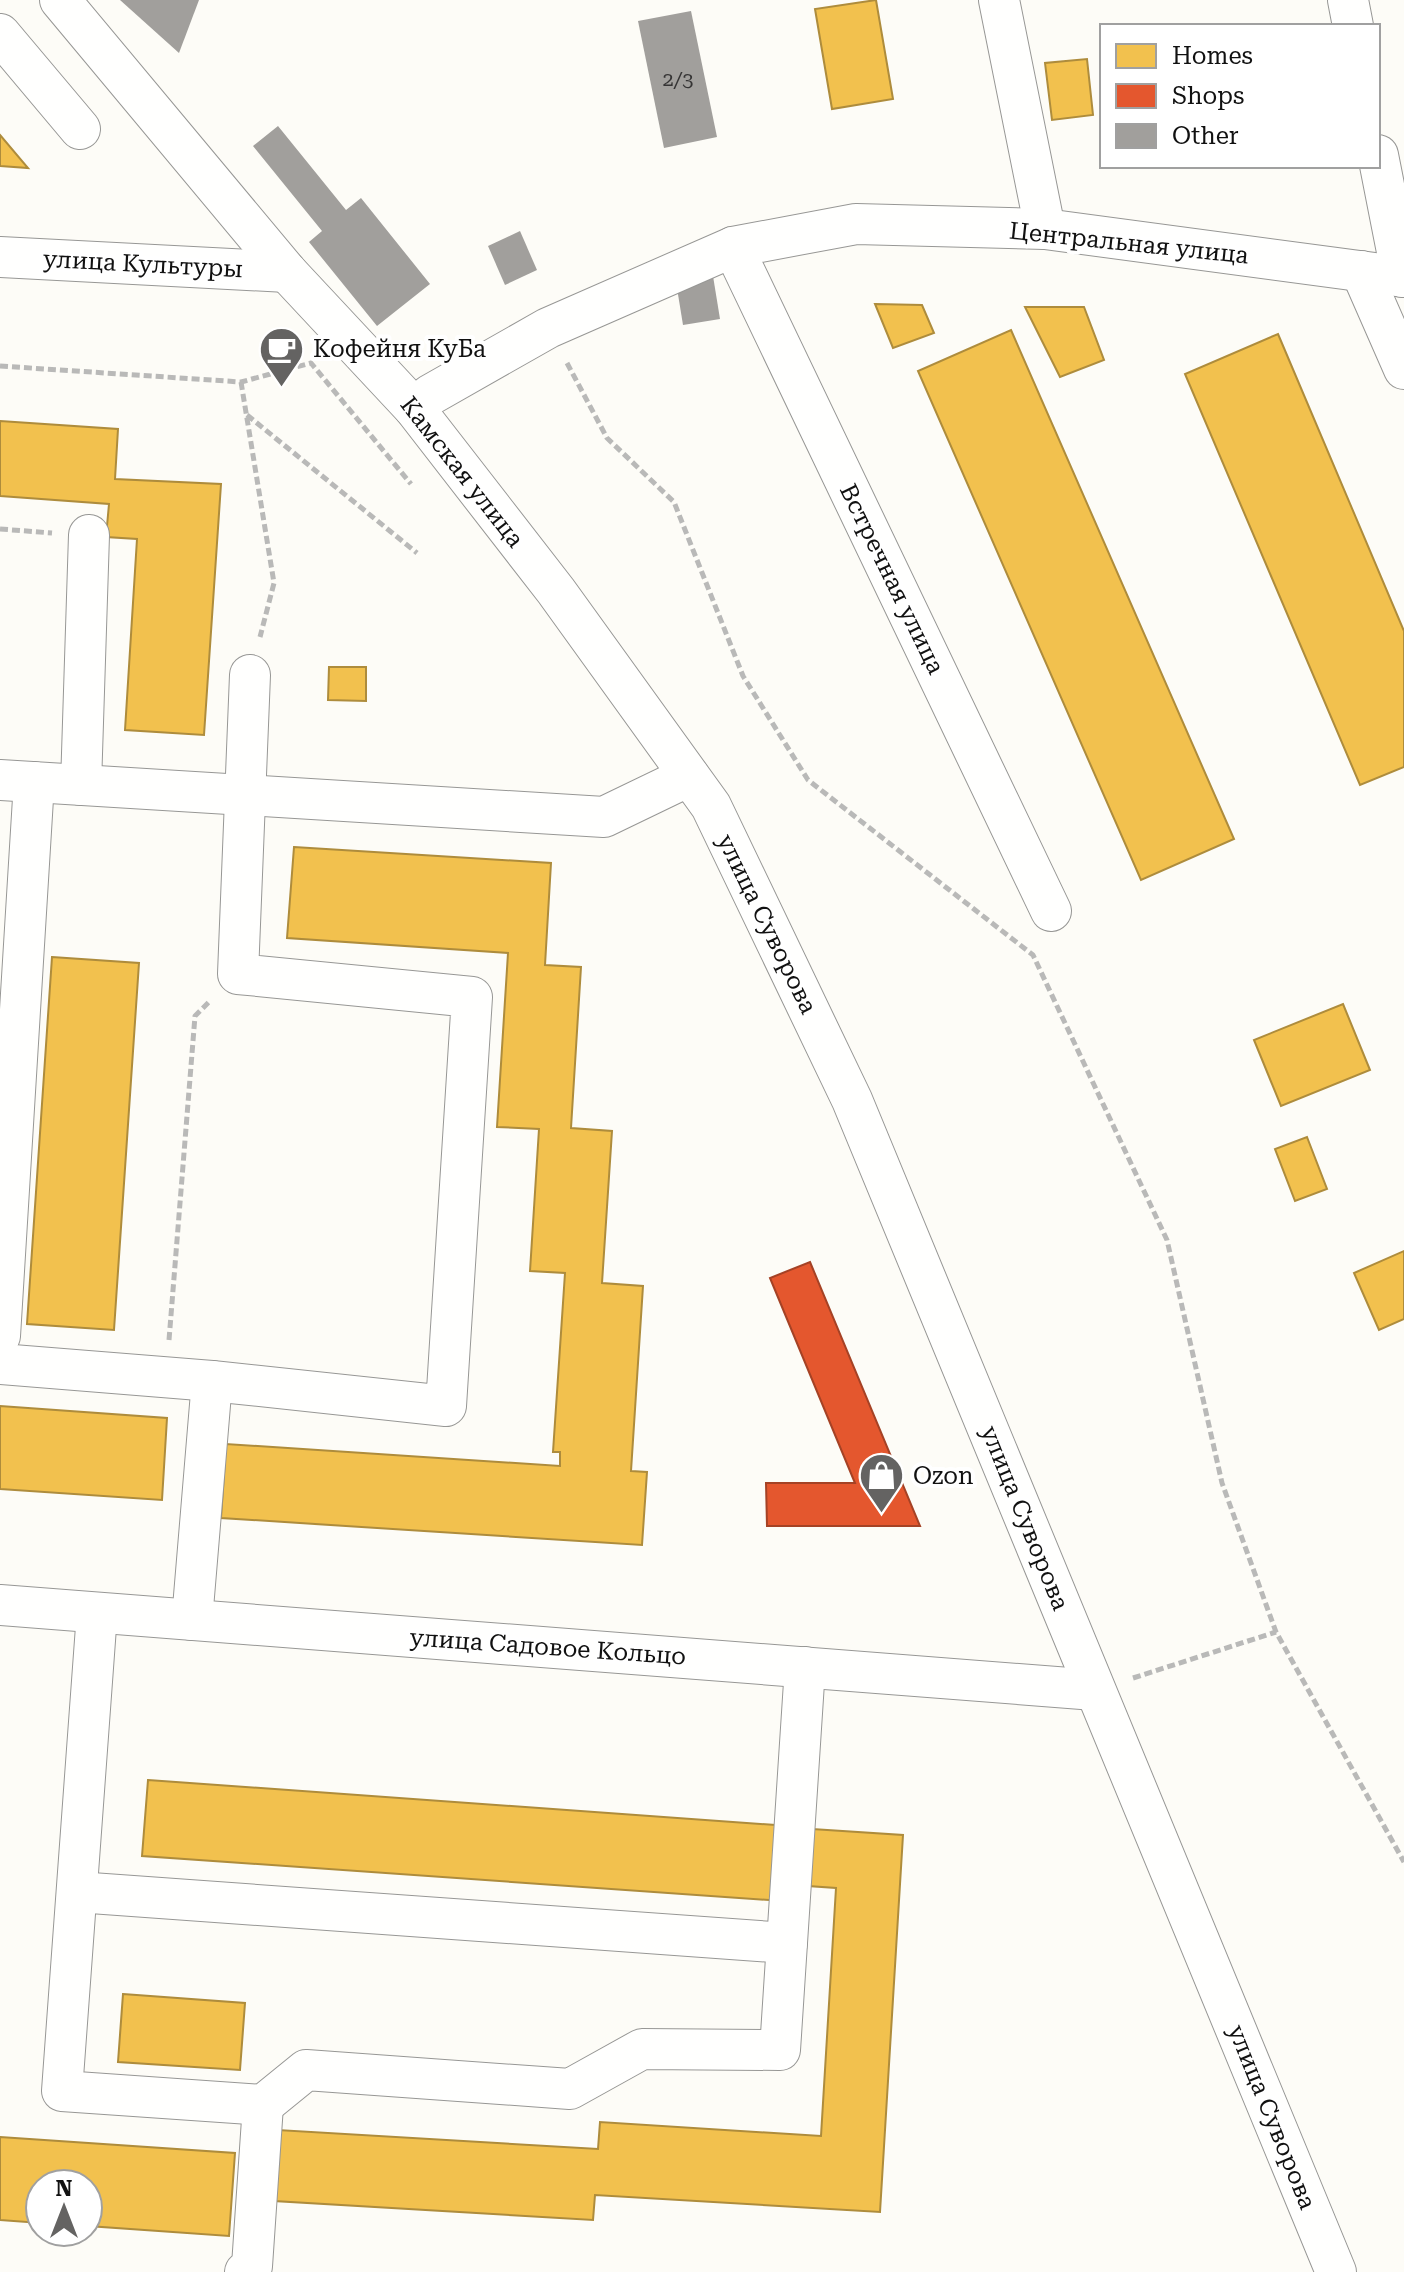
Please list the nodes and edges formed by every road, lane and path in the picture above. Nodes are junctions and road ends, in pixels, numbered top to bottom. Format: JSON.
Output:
{"nodes":[{"id":1,"x":60,"y":0,"type":"edge"},
{"id":2,"x":999,"y":0,"type":"edge"},
{"id":3,"x":1348,"y":0,"type":"edge"},
{"id":4,"x":1353,"y":24,"type":"edge"},
{"id":5,"x":0,"y":34,"type":"edge"},
{"id":6,"x":80,"y":129,"type":"dead end"},
{"id":7,"x":1380,"y":165,"type":"edge"},
{"id":8,"x":1045,"y":229,"type":"junction"},
{"id":9,"x":733,"y":247,"type":"junction"},
{"id":10,"x":0,"y":257,"type":"edge"},
{"id":11,"x":1361,"y":271,"type":"junction"},
{"id":12,"x":287,"y":272,"type":"junction"},
{"id":13,"x":1403,"y":277,"type":"edge"},
{"id":14,"x":548,"y":328,"type":"junction"},
{"id":15,"x":0,"y":366,"type":"edge"},
{"id":16,"x":1404,"y":369,"type":"edge"},
{"id":17,"x":241,"y":382,"type":"junction"},
{"id":18,"x":414,"y":408,"type":"junction"},
{"id":19,"x":247,"y":415,"type":"junction"},
{"id":20,"x":411,"y":484,"type":"dead end"},
{"id":21,"x":0,"y":529,"type":"edge"},
{"id":22,"x":89,"y":535,"type":"joint"},
{"id":23,"x":417,"y":553,"type":"dead end"},
{"id":24,"x":250,"y":675,"type":"joint"},
{"id":25,"x":689,"y":776,"type":"junction"},
{"id":26,"x":17,"y":781,"type":"edge"},
{"id":27,"x":81,"y":785,"type":"junction"},
{"id":28,"x":245,"y":795,"type":"junction"},
{"id":29,"x":1051,"y":911,"type":"dead end"},
{"id":30,"x":238,"y":974,"type":"junction"},
{"id":31,"x":0,"y":1336,"type":"edge"},
{"id":32,"x":0,"y":1364,"type":"edge"},
{"id":33,"x":166,"y":1377,"type":"junction"},
{"id":34,"x":212,"y":1381,"type":"junction"},
{"id":35,"x":0,"y":1605,"type":"edge"},
{"id":36,"x":97,"y":1613,"type":"junction"},
{"id":37,"x":192,"y":1620,"type":"junction"},
{"id":38,"x":1276,"y":1632,"type":"junction"},
{"id":39,"x":805,"y":1667,"type":"junction"},
{"id":40,"x":1095,"y":1690,"type":"junction"},
{"id":41,"x":1404,"y":1862,"type":"edge"},
{"id":42,"x":77,"y":1892,"type":"junction"},
{"id":43,"x":787,"y":1943,"type":"junction"},
{"id":44,"x":263,"y":2105,"type":"junction"},
{"id":45,"x":245,"y":2272,"type":"edge"},
{"id":46,"x":1336,"y":2272,"type":"edge"}],
"edges":[{"from":1,"to":12,"type":"street","name":"Камская улица"},
{"from":2,"to":8,"type":"street"},
{"from":3,"to":4,"type":"street"},
{"from":5,"to":6,"type":"street"},
{"from":7,"to":13,"type":"street"},
{"from":8,"to":9,"type":"street","name":"Центральная улица"},
{"from":8,"to":11,"type":"street","name":"Центральная улица"},
{"from":9,"to":14,"type":"street","name":"Центральная улица"},
{"from":9,"to":29,"type":"street","name":"Встречная улица"},
{"from":10,"to":12,"type":"street","name":"улица Культуры"},
{"from":11,"to":13,"type":"street","name":"Центральная улица"},
{"from":11,"to":16,"type":"street"},
{"from":12,"to":18,"type":"street","name":"Камская улица"},
{"from":14,"to":18,"type":"street","name":"Центральная улица"},
{"from":14,"to":38,"type":"path"},
{"from":15,"to":17,"type":"path"},
{"from":17,"to":19,"type":"path"},
{"from":17,"to":20,"type":"path"},
{"from":18,"to":25,"type":"street","name":"Камская улица"},
{"from":19,"to":23,"type":"path"},
{"from":19,"to":24,"type":"path"},
{"from":21,"to":22,"type":"path"},
{"from":22,"to":27,"type":"street"},
{"from":24,"to":28,"type":"street"},
{"from":25,"to":28,"type":"street"},
{"from":25,"to":40,"type":"street","name":"улица Суворова"},
{"from":26,"to":27,"type":"street"},
{"from":26,"to":31,"type":"street"},
{"from":27,"to":28,"type":"street"},
{"from":28,"to":30,"type":"street"},
{"from":30,"to":33,"type":"path"},
{"from":30,"to":34,"type":"street"},
{"from":32,"to":33,"type":"street"},
{"from":33,"to":34,"type":"street"},
{"from":34,"to":37,"type":"street"},
{"from":35,"to":36,"type":"street","name":"улица Садовое Кольцо"},
{"from":36,"to":37,"type":"street","name":"улица Садовое Кольцо"},
{"from":36,"to":42,"type":"street"},
{"from":37,"to":39,"type":"street","name":"улица Садовое Кольцо"},
{"from":38,"to":40,"type":"path"},
{"from":38,"to":41,"type":"path"},
{"from":39,"to":40,"type":"street","name":"улица Садовое Кольцо"},
{"from":39,"to":43,"type":"street"},
{"from":40,"to":46,"type":"street","name":"улица Суворова"},
{"from":42,"to":43,"type":"street"},
{"from":42,"to":44,"type":"street"},
{"from":43,"to":44,"type":"street"},
{"from":44,"to":45,"type":"street"}]}
